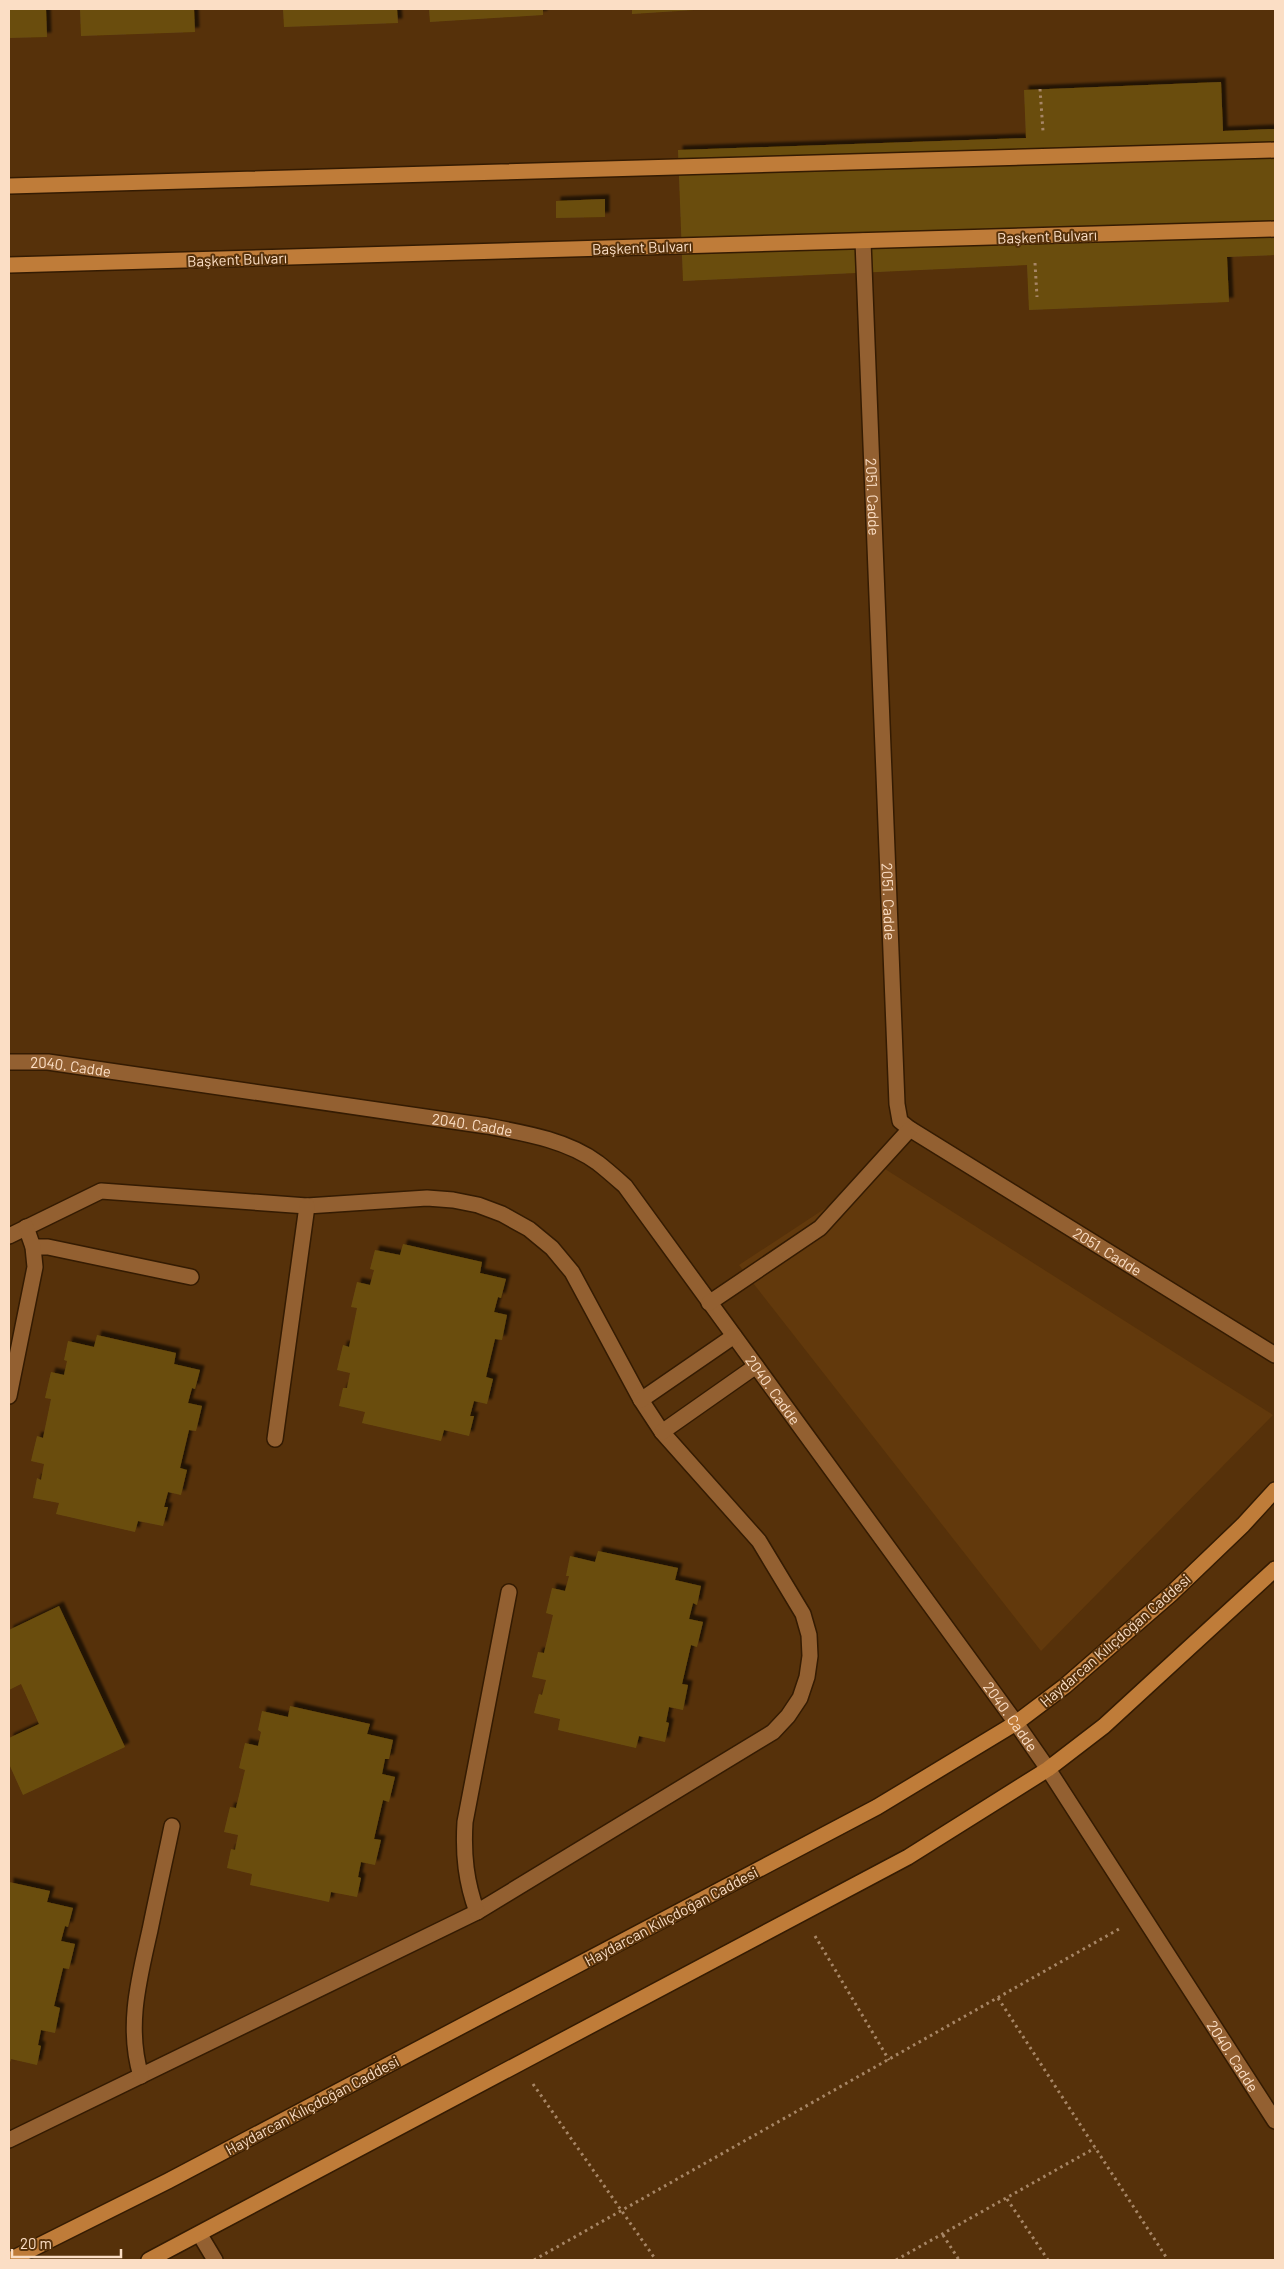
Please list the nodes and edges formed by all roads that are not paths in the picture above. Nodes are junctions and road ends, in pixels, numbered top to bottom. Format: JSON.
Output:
{"nodes":[{"id":1,"x":1275,"y":150,"type":"edge"},
{"id":2,"x":9,"y":186,"type":"edge"},
{"id":3,"x":1275,"y":229,"type":"edge"},
{"id":4,"x":863,"y":241,"type":"junction"},
{"id":5,"x":9,"y":265,"type":"edge"},
{"id":6,"x":9,"y":1062,"type":"edge"},
{"id":7,"x":910,"y":1129,"type":"junction"},
{"id":8,"x":307,"y":1206,"type":"junction"},
{"id":9,"x":26,"y":1227,"type":"junction"},
{"id":10,"x":9,"y":1236,"type":"edge"},
{"id":11,"x":33,"y":1246,"type":"junction"},
{"id":12,"x":191,"y":1277,"type":"dead end"},
{"id":13,"x":710,"y":1303,"type":"junction"},
{"id":14,"x":734,"y":1336,"type":"junction"},
{"id":15,"x":1275,"y":1355,"type":"edge"},
{"id":16,"x":756,"y":1366,"type":"junction"},
{"id":17,"x":9,"y":1396,"type":"edge"},
{"id":18,"x":641,"y":1400,"type":"junction"},
{"id":19,"x":662,"y":1432,"type":"junction"},
{"id":20,"x":275,"y":1439,"type":"dead end"},
{"id":21,"x":1275,"y":1490,"type":"edge"},
{"id":22,"x":1275,"y":1569,"type":"edge"},
{"id":23,"x":509,"y":1592,"type":"dead end"},
{"id":24,"x":1016,"y":1723,"type":"junction"},
{"id":25,"x":1048,"y":1769,"type":"junction"},
{"id":26,"x":172,"y":1826,"type":"dead end"},
{"id":27,"x":477,"y":1912,"type":"junction"},
{"id":28,"x":141,"y":2076,"type":"junction"},
{"id":29,"x":1275,"y":2121,"type":"edge"},
{"id":30,"x":9,"y":2140,"type":"edge"},
{"id":31,"x":200,"y":2235,"type":"junction"},
{"id":32,"x":10,"y":2260,"type":"edge"},
{"id":33,"x":149,"y":2260,"type":"edge"},
{"id":34,"x":215,"y":2260,"type":"edge"}],
"edges":[{"from":1,"to":2,"type":"main road"},
{"from":3,"to":4,"type":"main road","name":"Başkent Bulvarı"},
{"from":4,"to":5,"type":"main road","name":"Başkent Bulvarı"},
{"from":4,"to":7,"type":"street","name":"2051. Cadde"},
{"from":6,"to":13,"type":"street","name":"2040. Cadde"},
{"from":7,"to":13,"type":"street"},
{"from":7,"to":15,"type":"street","name":"2051. Cadde"},
{"from":8,"to":9,"type":"street"},
{"from":8,"to":18,"type":"street"},
{"from":8,"to":20,"type":"street"},
{"from":9,"to":10,"type":"street"},
{"from":9,"to":11,"type":"street"},
{"from":11,"to":12,"type":"street"},
{"from":11,"to":17,"type":"street"},
{"from":13,"to":14,"type":"street","name":"2040. Cadde"},
{"from":14,"to":16,"type":"street","name":"2040. Cadde"},
{"from":14,"to":18,"type":"street"},
{"from":16,"to":19,"type":"street"},
{"from":16,"to":24,"type":"street","name":"2040. Cadde"},
{"from":18,"to":19,"type":"street"},
{"from":19,"to":27,"type":"street"},
{"from":21,"to":24,"type":"main road","name":"Haydarcan Kılıçdoğan Caddesi"},
{"from":22,"to":25,"type":"main road"},
{"from":23,"to":27,"type":"street"},
{"from":24,"to":25,"type":"street","name":"2040. Cadde"},
{"from":24,"to":32,"type":"main road","name":"Haydarcan Kılıçdoğan Caddesi"},
{"from":25,"to":29,"type":"street","name":"2040. Cadde"},
{"from":25,"to":31,"type":"main road"},
{"from":26,"to":28,"type":"street"},
{"from":27,"to":28,"type":"street"},
{"from":28,"to":30,"type":"street"},
{"from":31,"to":33,"type":"main road"},
{"from":31,"to":34,"type":"street"}]}
